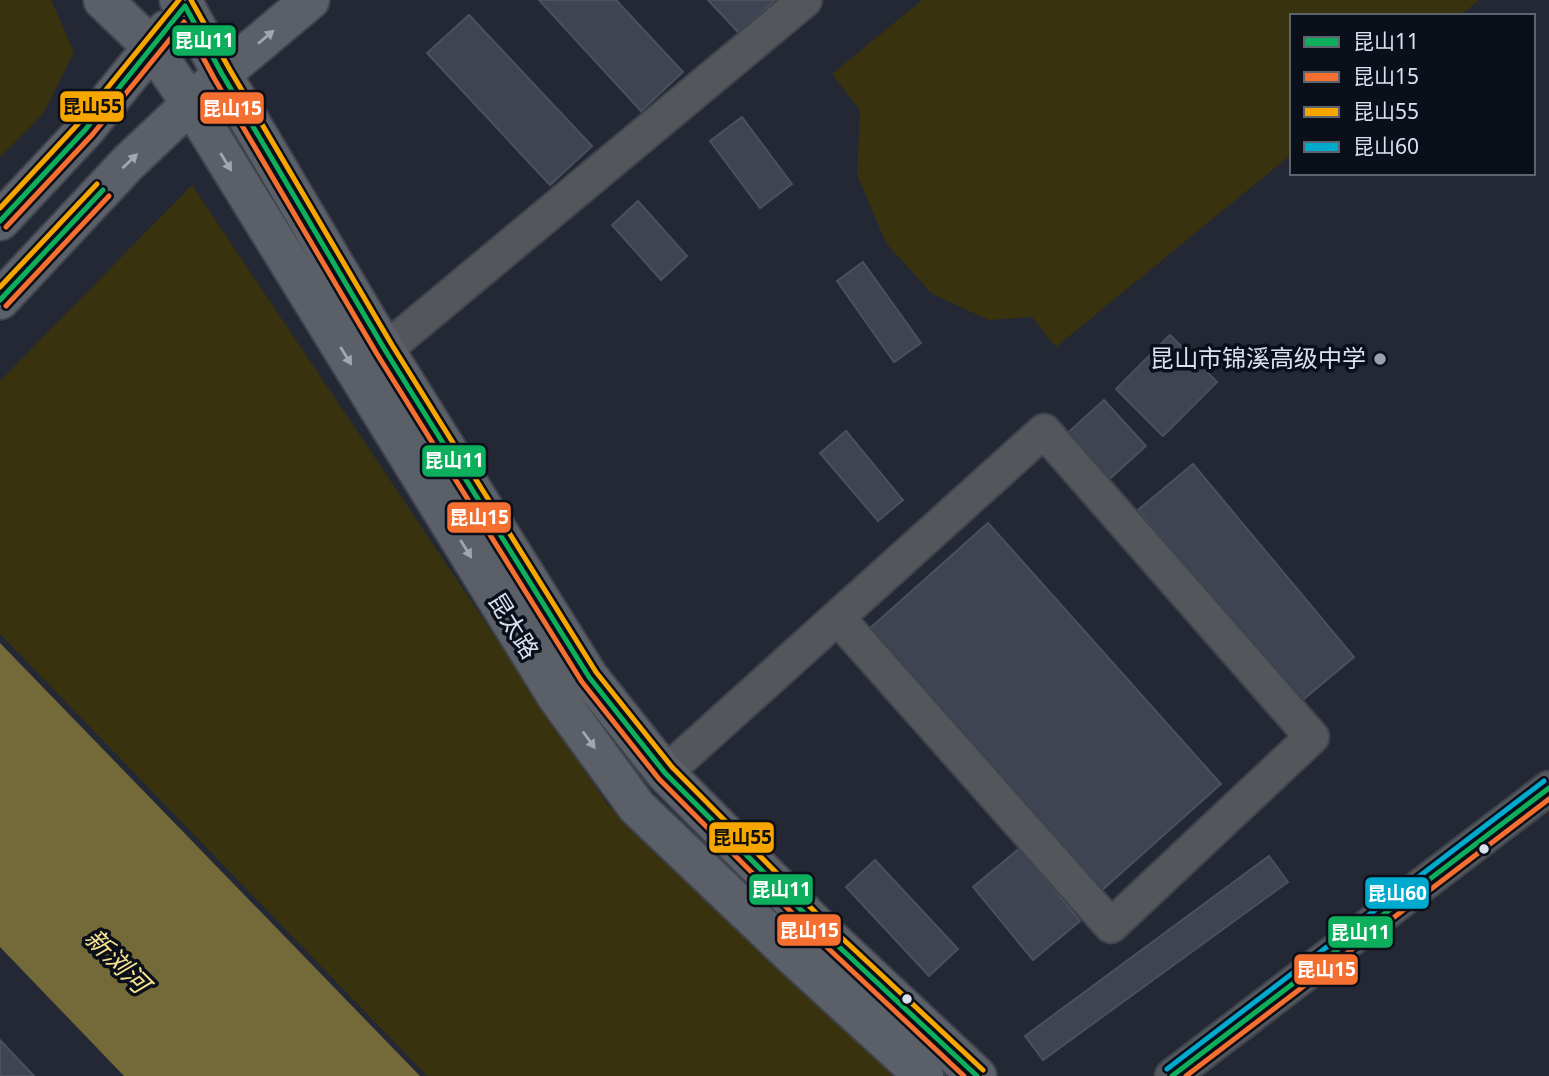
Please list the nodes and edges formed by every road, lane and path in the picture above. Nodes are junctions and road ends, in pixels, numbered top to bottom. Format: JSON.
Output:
{"nodes":[{"id":1,"x":103,"y":0,"type":"edge"},
{"id":2,"x":310,"y":0,"type":"edge"},
{"id":3,"x":804,"y":0,"type":"edge"},
{"id":4,"x":186,"y":2,"type":"edge"},
{"id":5,"x":152,"y":47,"type":"junction"},
{"id":6,"x":222,"y":74,"type":"junction"},
{"id":7,"x":191,"y":104,"type":"junction"},
{"id":8,"x":0,"y":221,"type":"edge"},
{"id":9,"x":0,"y":300,"type":"edge"},
{"id":10,"x":385,"y":350,"type":"junction"},
{"id":11,"x":838,"y":618,"type":"junction"},
{"id":12,"x":665,"y":773,"type":"junction"},
{"id":13,"x":1549,"y":788,"type":"edge"},
{"id":14,"x":924,"y":1076,"type":"edge"},
{"id":15,"x":977,"y":1076,"type":"edge"},
{"id":16,"x":1172,"y":1076,"type":"edge"}],
"edges":[{"from":1,"to":5,"type":"main road","name":"昆太路"},
{"from":6,"to":2,"type":"main road","one_way":true},
{"from":3,"to":10,"type":"street"},
{"from":4,"to":5,"type":"main road"},
{"from":4,"to":6,"type":"main road","name":"昆太路"},
{"from":5,"to":7,"type":"main road","name":"昆太路"},
{"from":5,"to":8,"type":"main road"},
{"from":6,"to":7,"type":"main road"},
{"from":6,"to":10,"type":"main road","name":"昆太路"},
{"from":9,"to":7,"type":"main road","one_way":true},
{"from":7,"to":14,"type":"main road","name":"昆太路","one_way":true},
{"from":10,"to":12,"type":"main road","name":"昆太路"},
{"from":11,"to":11,"type":"street"},
{"from":11,"to":12,"type":"street"},
{"from":12,"to":15,"type":"main road","name":"昆太路"},
{"from":13,"to":16,"type":"street"}]}
